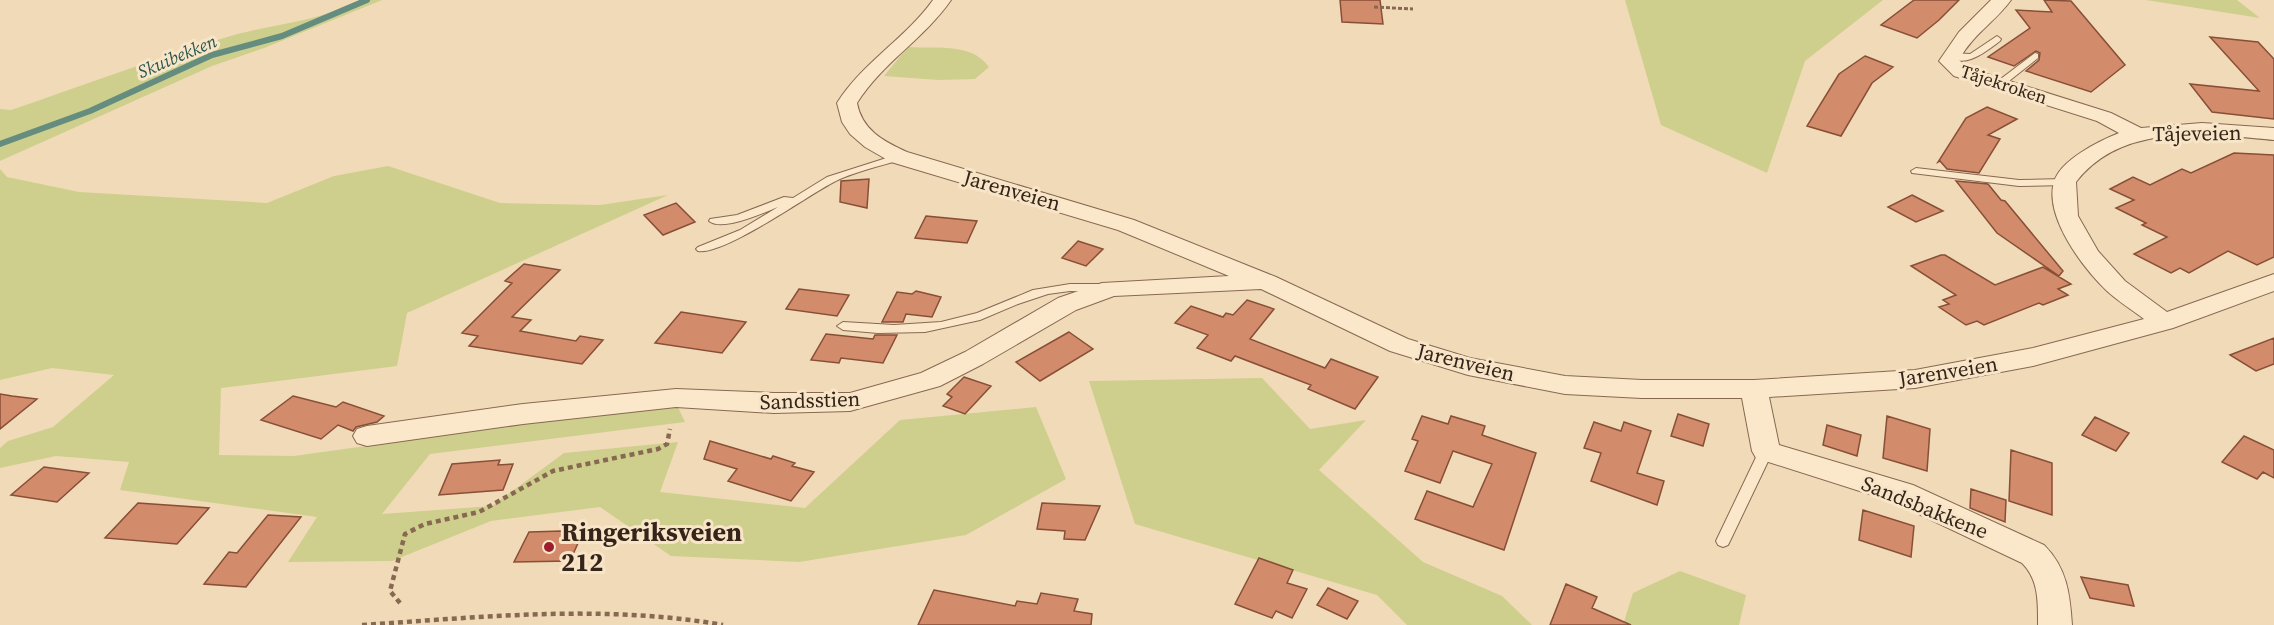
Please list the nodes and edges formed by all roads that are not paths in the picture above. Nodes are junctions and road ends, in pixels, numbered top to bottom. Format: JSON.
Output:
{"nodes":[{"id":1,"x":942,"y":0,"type":"edge"},
{"id":2,"x":2002,"y":0,"type":"edge"},
{"id":3,"x":1997,"y":39,"type":"dead end"},
{"id":4,"x":1951,"y":56,"type":"junction"},
{"id":5,"x":2036,"y":56,"type":"dead end"},
{"id":6,"x":2001,"y":83,"type":"junction"},
{"id":7,"x":2274,"y":134,"type":"edge"},
{"id":8,"x":2138,"y":135,"type":"junction"},
{"id":9,"x":899,"y":157,"type":"junction"},
{"id":10,"x":1916,"y":171,"type":"dead end"},
{"id":11,"x":2065,"y":182,"type":"junction"},
{"id":12,"x":814,"y":190,"type":"junction"},
{"id":13,"x":714,"y":221,"type":"dead end"},
{"id":14,"x":702,"y":249,"type":"dead end"},
{"id":15,"x":1267,"y":282,"type":"junction"},
{"id":16,"x":2274,"y":282,"type":"edge"},
{"id":17,"x":1112,"y":288,"type":"junction"},
{"id":18,"x":2164,"y":322,"type":"junction"},
{"id":19,"x":843,"y":326,"type":"dead end"},
{"id":20,"x":1754,"y":389,"type":"junction"},
{"id":21,"x":367,"y":436,"type":"dead end"},
{"id":22,"x":1766,"y":451,"type":"junction"},
{"id":23,"x":1723,"y":541,"type":"dead end"},
{"id":24,"x":2055,"y":625,"type":"edge"}],
"edges":[{"from":1,"to":9,"type":"street","name":"Jarenveien"},
{"from":2,"to":4,"type":"street","name":"Tåjekroken"},
{"from":3,"to":4,"type":"lane"},
{"from":4,"to":6,"type":"street","name":"Tåjekroken"},
{"from":5,"to":6,"type":"lane"},
{"from":6,"to":8,"type":"street","name":"Tåjekroken"},
{"from":7,"to":8,"type":"street","name":"Tåjeveien"},
{"from":8,"to":11,"type":"street","name":"Tåjeveien"},
{"from":9,"to":12,"type":"lane"},
{"from":9,"to":15,"type":"street","name":"Jarenveien"},
{"from":10,"to":11,"type":"lane"},
{"from":11,"to":18,"type":"street"},
{"from":12,"to":13,"type":"lane"},
{"from":12,"to":14,"type":"lane"},
{"from":15,"to":17,"type":"street","name":"Sandsstien"},
{"from":15,"to":20,"type":"street","name":"Jarenveien"},
{"from":16,"to":18,"type":"street","name":"Jarenveien"},
{"from":17,"to":19,"type":"lane"},
{"from":17,"to":21,"type":"street","name":"Sandsstien"},
{"from":18,"to":20,"type":"street","name":"Jarenveien"},
{"from":20,"to":22,"type":"street"},
{"from":22,"to":23,"type":"lane"},
{"from":22,"to":24,"type":"street","name":"Sandsbakkene"}]}
